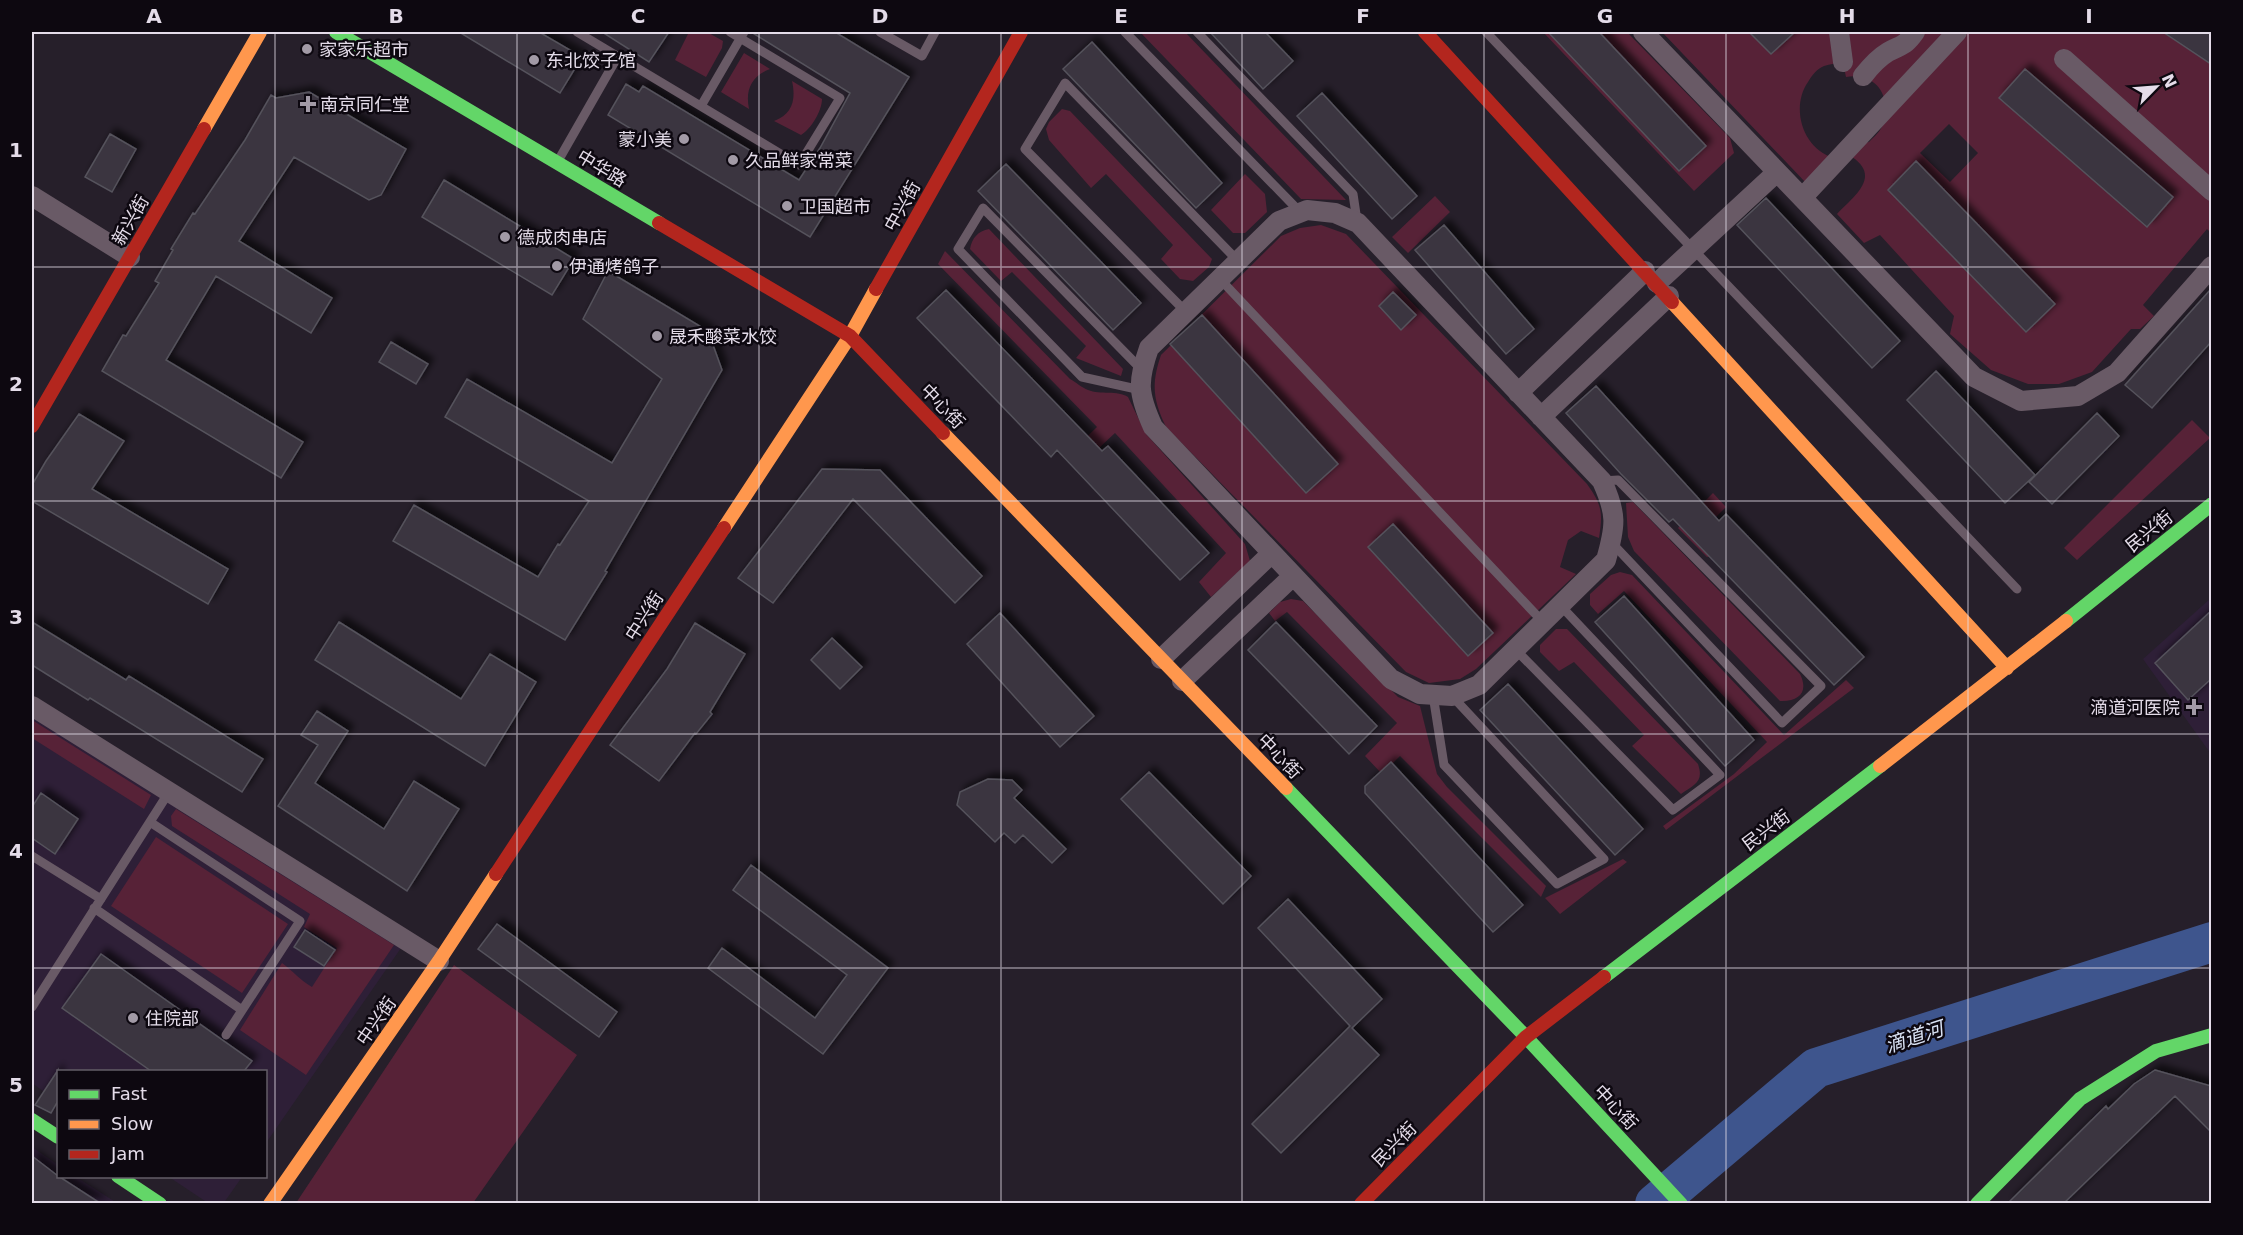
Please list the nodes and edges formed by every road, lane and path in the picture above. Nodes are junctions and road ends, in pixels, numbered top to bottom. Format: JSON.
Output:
{"nodes":[{"id":1,"x":260,"y":32,"type":"edge"},
{"id":2,"x":336,"y":32,"type":"edge"},
{"id":3,"x":577,"y":32,"type":"edge"},
{"id":4,"x":730,"y":32,"type":"edge"},
{"id":5,"x":880,"y":32,"type":"edge"},
{"id":6,"x":935,"y":32,"type":"edge"},
{"id":7,"x":1021,"y":32,"type":"edge"},
{"id":8,"x":1125,"y":32,"type":"edge"},
{"id":9,"x":1197,"y":32,"type":"edge"},
{"id":10,"x":1425,"y":32,"type":"edge"},
{"id":11,"x":1486,"y":32,"type":"edge"},
{"id":12,"x":1642,"y":32,"type":"edge"},
{"id":13,"x":1839,"y":32,"type":"edge"},
{"id":14,"x":1915,"y":32,"type":"edge"},
{"id":15,"x":1957,"y":32,"type":"edge"},
{"id":16,"x":742,"y":35,"type":"edge"},
{"id":17,"x":618,"y":56,"type":"junction"},
{"id":18,"x":2064,"y":59,"type":"dead end"},
{"id":19,"x":1843,"y":62,"type":"dead end"},
{"id":20,"x":1863,"y":76,"type":"dead end"},
{"id":21,"x":701,"y":106,"type":"junction"},
{"id":22,"x":557,"y":163,"type":"junction"},
{"id":23,"x":1777,"y":172,"type":"junction"},
{"id":24,"x":2211,"y":191,"type":"edge"},
{"id":25,"x":32,"y":196,"type":"edge"},
{"id":26,"x":1802,"y":198,"type":"junction"},
{"id":27,"x":1301,"y":213,"type":"junction"},
{"id":28,"x":1358,"y":223,"type":"junction"},
{"id":29,"x":1694,"y":249,"type":"junction"},
{"id":30,"x":129,"y":257,"type":"junction"},
{"id":31,"x":1238,"y":261,"type":"junction"},
{"id":32,"x":2211,"y":266,"type":"edge"},
{"id":33,"x":1220,"y":279,"type":"junction"},
{"id":34,"x":1657,"y":284,"type":"junction"},
{"id":35,"x":1186,"y":312,"type":"junction"},
{"id":36,"x":850,"y":336,"type":"junction"},
{"id":37,"x":1142,"y":370,"type":"junction"},
{"id":38,"x":1141,"y":390,"type":"junction"},
{"id":39,"x":1518,"y":393,"type":"junction"},
{"id":40,"x":1541,"y":417,"type":"junction"},
{"id":41,"x":32,"y":426,"type":"edge"},
{"id":42,"x":1602,"y":481,"type":"junction"},
{"id":43,"x":2211,"y":504,"type":"edge"},
{"id":44,"x":1611,"y":542,"type":"junction"},
{"id":45,"x":1272,"y":553,"type":"junction"},
{"id":46,"x":1293,"y":576,"type":"junction"},
{"id":47,"x":2017,"y":589,"type":"dead end"},
{"id":48,"x":1560,"y":605,"type":"junction"},
{"id":49,"x":1543,"y":622,"type":"junction"},
{"id":50,"x":1515,"y":649,"type":"junction"},
{"id":51,"x":1161,"y":659,"type":"junction"},
{"id":52,"x":2007,"y":668,"type":"junction"},
{"id":53,"x":1182,"y":681,"type":"junction"},
{"id":54,"x":1443,"y":695,"type":"junction"},
{"id":55,"x":32,"y":706,"type":"edge"},
{"id":56,"x":169,"y":792,"type":"junction"},
{"id":57,"x":150,"y":822,"type":"junction"},
{"id":58,"x":32,"y":856,"type":"edge"},
{"id":59,"x":101,"y":899,"type":"junction"},
{"id":60,"x":94,"y":908,"type":"junction"},
{"id":61,"x":439,"y":961,"type":"junction"},
{"id":62,"x":32,"y":1007,"type":"edge"},
{"id":63,"x":242,"y":1010,"type":"junction"},
{"id":64,"x":225,"y":1035,"type":"dead end"},
{"id":65,"x":2211,"y":1035,"type":"edge"},
{"id":66,"x":1526,"y":1037,"type":"junction"},
{"id":67,"x":32,"y":1120,"type":"edge"},
{"id":68,"x":57,"y":1136,"type":"edge"},
{"id":69,"x":121,"y":1178,"type":"edge"},
{"id":70,"x":160,"y":1203,"type":"edge"},
{"id":71,"x":270,"y":1203,"type":"edge"},
{"id":72,"x":1361,"y":1203,"type":"edge"},
{"id":73,"x":1681,"y":1203,"type":"edge"},
{"id":74,"x":1977,"y":1203,"type":"edge"}],
"edges":[{"from":1,"to":30,"type":"street","name":"新兴街"},
{"from":2,"to":22,"type":"street","name":"中华路"},
{"from":3,"to":17,"type":"lane"},
{"from":4,"to":16,"type":"lane"},
{"from":5,"to":6,"type":"lane"},
{"from":7,"to":36,"type":"street","name":"中兴街"},
{"from":8,"to":27,"type":"lane"},
{"from":9,"to":28,"type":"lane"},
{"from":10,"to":34,"type":"street"},
{"from":11,"to":29,"type":"lane"},
{"from":12,"to":23,"type":"street"},
{"from":13,"to":19,"type":"street"},
{"from":14,"to":20,"type":"street"},
{"from":15,"to":26,"type":"street"},
{"from":16,"to":21,"type":"lane"},
{"from":16,"to":21,"type":"lane"},
{"from":17,"to":21,"type":"lane"},
{"from":17,"to":22,"type":"lane"},
{"from":18,"to":24,"type":"street"},
{"from":22,"to":36,"type":"street","name":"中华路"},
{"from":23,"to":26,"type":"street"},
{"from":23,"to":29,"type":"street"},
{"from":25,"to":30,"type":"street"},
{"from":26,"to":32,"type":"street"},
{"from":27,"to":28,"type":"street"},
{"from":27,"to":31,"type":"street"},
{"from":28,"to":39,"type":"street"},
{"from":29,"to":34,"type":"street"},
{"from":29,"to":47,"type":"lane"},
{"from":30,"to":41,"type":"street","name":"新兴街"},
{"from":31,"to":33,"type":"street"},
{"from":31,"to":35,"type":"lane"},
{"from":33,"to":35,"type":"street"},
{"from":33,"to":49,"type":"lane"},
{"from":34,"to":39,"type":"street"},
{"from":34,"to":40,"type":"street"},
{"from":34,"to":52,"type":"street"},
{"from":35,"to":37,"type":"street"},
{"from":36,"to":51,"type":"street","name":"中心街"},
{"from":36,"to":61,"type":"street","name":"中兴街"},
{"from":37,"to":38,"type":"street"},
{"from":37,"to":38,"type":"lane"},
{"from":38,"to":45,"type":"street"},
{"from":39,"to":40,"type":"street"},
{"from":40,"to":42,"type":"street"},
{"from":42,"to":44,"type":"street"},
{"from":42,"to":44,"type":"lane"},
{"from":43,"to":52,"type":"street","name":"民兴街"},
{"from":44,"to":48,"type":"street"},
{"from":45,"to":46,"type":"street"},
{"from":45,"to":51,"type":"street"},
{"from":46,"to":53,"type":"street"},
{"from":46,"to":54,"type":"street"},
{"from":48,"to":49,"type":"street"},
{"from":48,"to":50,"type":"lane"},
{"from":49,"to":50,"type":"street"},
{"from":50,"to":54,"type":"street"},
{"from":51,"to":53,"type":"street","name":"中心街"},
{"from":52,"to":66,"type":"street","name":"民兴街"},
{"from":53,"to":66,"type":"street","name":"中心街"},
{"from":54,"to":54,"type":"lane"},
{"from":55,"to":56,"type":"street"},
{"from":56,"to":57,"type":"lane"},
{"from":56,"to":61,"type":"street"},
{"from":57,"to":59,"type":"lane"},
{"from":57,"to":63,"type":"lane"},
{"from":58,"to":59,"type":"lane"},
{"from":59,"to":60,"type":"lane"},
{"from":60,"to":62,"type":"lane"},
{"from":60,"to":63,"type":"lane"},
{"from":61,"to":71,"type":"street","name":"中兴街"},
{"from":63,"to":64,"type":"lane"},
{"from":65,"to":74,"type":"street"},
{"from":66,"to":72,"type":"street","name":"民兴街"},
{"from":66,"to":73,"type":"street","name":"中心街"},
{"from":67,"to":68,"type":"street"},
{"from":69,"to":70,"type":"street"}]}
